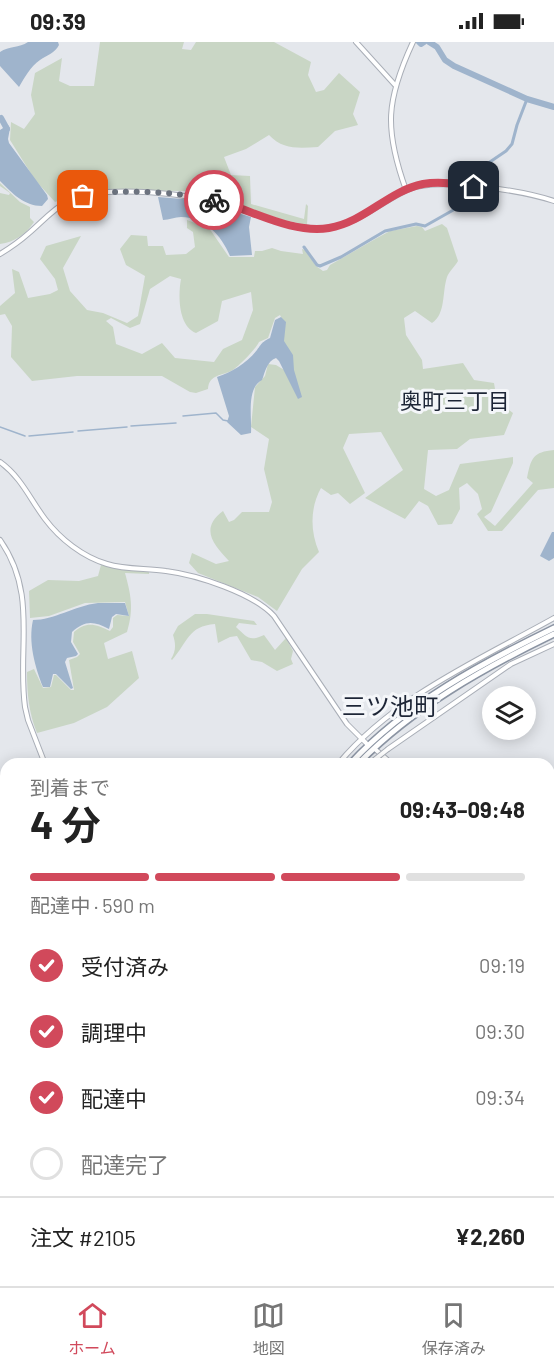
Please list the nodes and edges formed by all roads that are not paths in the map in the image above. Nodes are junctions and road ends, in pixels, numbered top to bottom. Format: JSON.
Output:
{"nodes":[{"id":1,"x":356,"y":42,"type":"edge"},
{"id":2,"x":413,"y":42,"type":"edge"},
{"id":3,"x":395,"y":85,"type":"junction"},
{"id":4,"x":406,"y":190,"type":"junction"},
{"id":5,"x":554,"y":201,"type":"edge"},
{"id":6,"x":0,"y":254,"type":"edge"},
{"id":7,"x":0,"y":462,"type":"edge"},
{"id":8,"x":0,"y":540,"type":"edge"},
{"id":9,"x":554,"y":618,"type":"edge"},
{"id":10,"x":554,"y":628,"type":"edge"},
{"id":11,"x":554,"y":634,"type":"edge"},
{"id":12,"x":554,"y":644,"type":"edge"},
{"id":13,"x":360,"y":739,"type":"junction"},
{"id":14,"x":366,"y":743,"type":"dead end"},
{"id":15,"x":376,"y":750,"type":"dead end"},
{"id":16,"x":43,"y":758,"type":"edge"},
{"id":17,"x":343,"y":758,"type":"edge"},
{"id":18,"x":356,"y":758,"type":"edge"},
{"id":19,"x":364,"y":758,"type":"edge"},
{"id":20,"x":377,"y":758,"type":"edge"},
{"id":21,"x":385,"y":758,"type":"edge"}],
"edges":[{"from":1,"to":3,"type":"street"},
{"from":2,"to":3,"type":"street"},
{"from":3,"to":4,"type":"street"},
{"from":4,"to":5,"type":"street"},
{"from":4,"to":6,"type":"street"},
{"from":7,"to":13,"type":"street"},
{"from":8,"to":16,"type":"street"},
{"from":9,"to":13,"type":"street"},
{"from":10,"to":18,"type":"highway"},
{"from":11,"to":19,"type":"highway"},
{"from":12,"to":20,"type":"street","bridge":true},
{"from":13,"to":14,"type":"street"},
{"from":13,"to":17,"type":"street"},
{"from":15,"to":21,"type":"street"}]}
